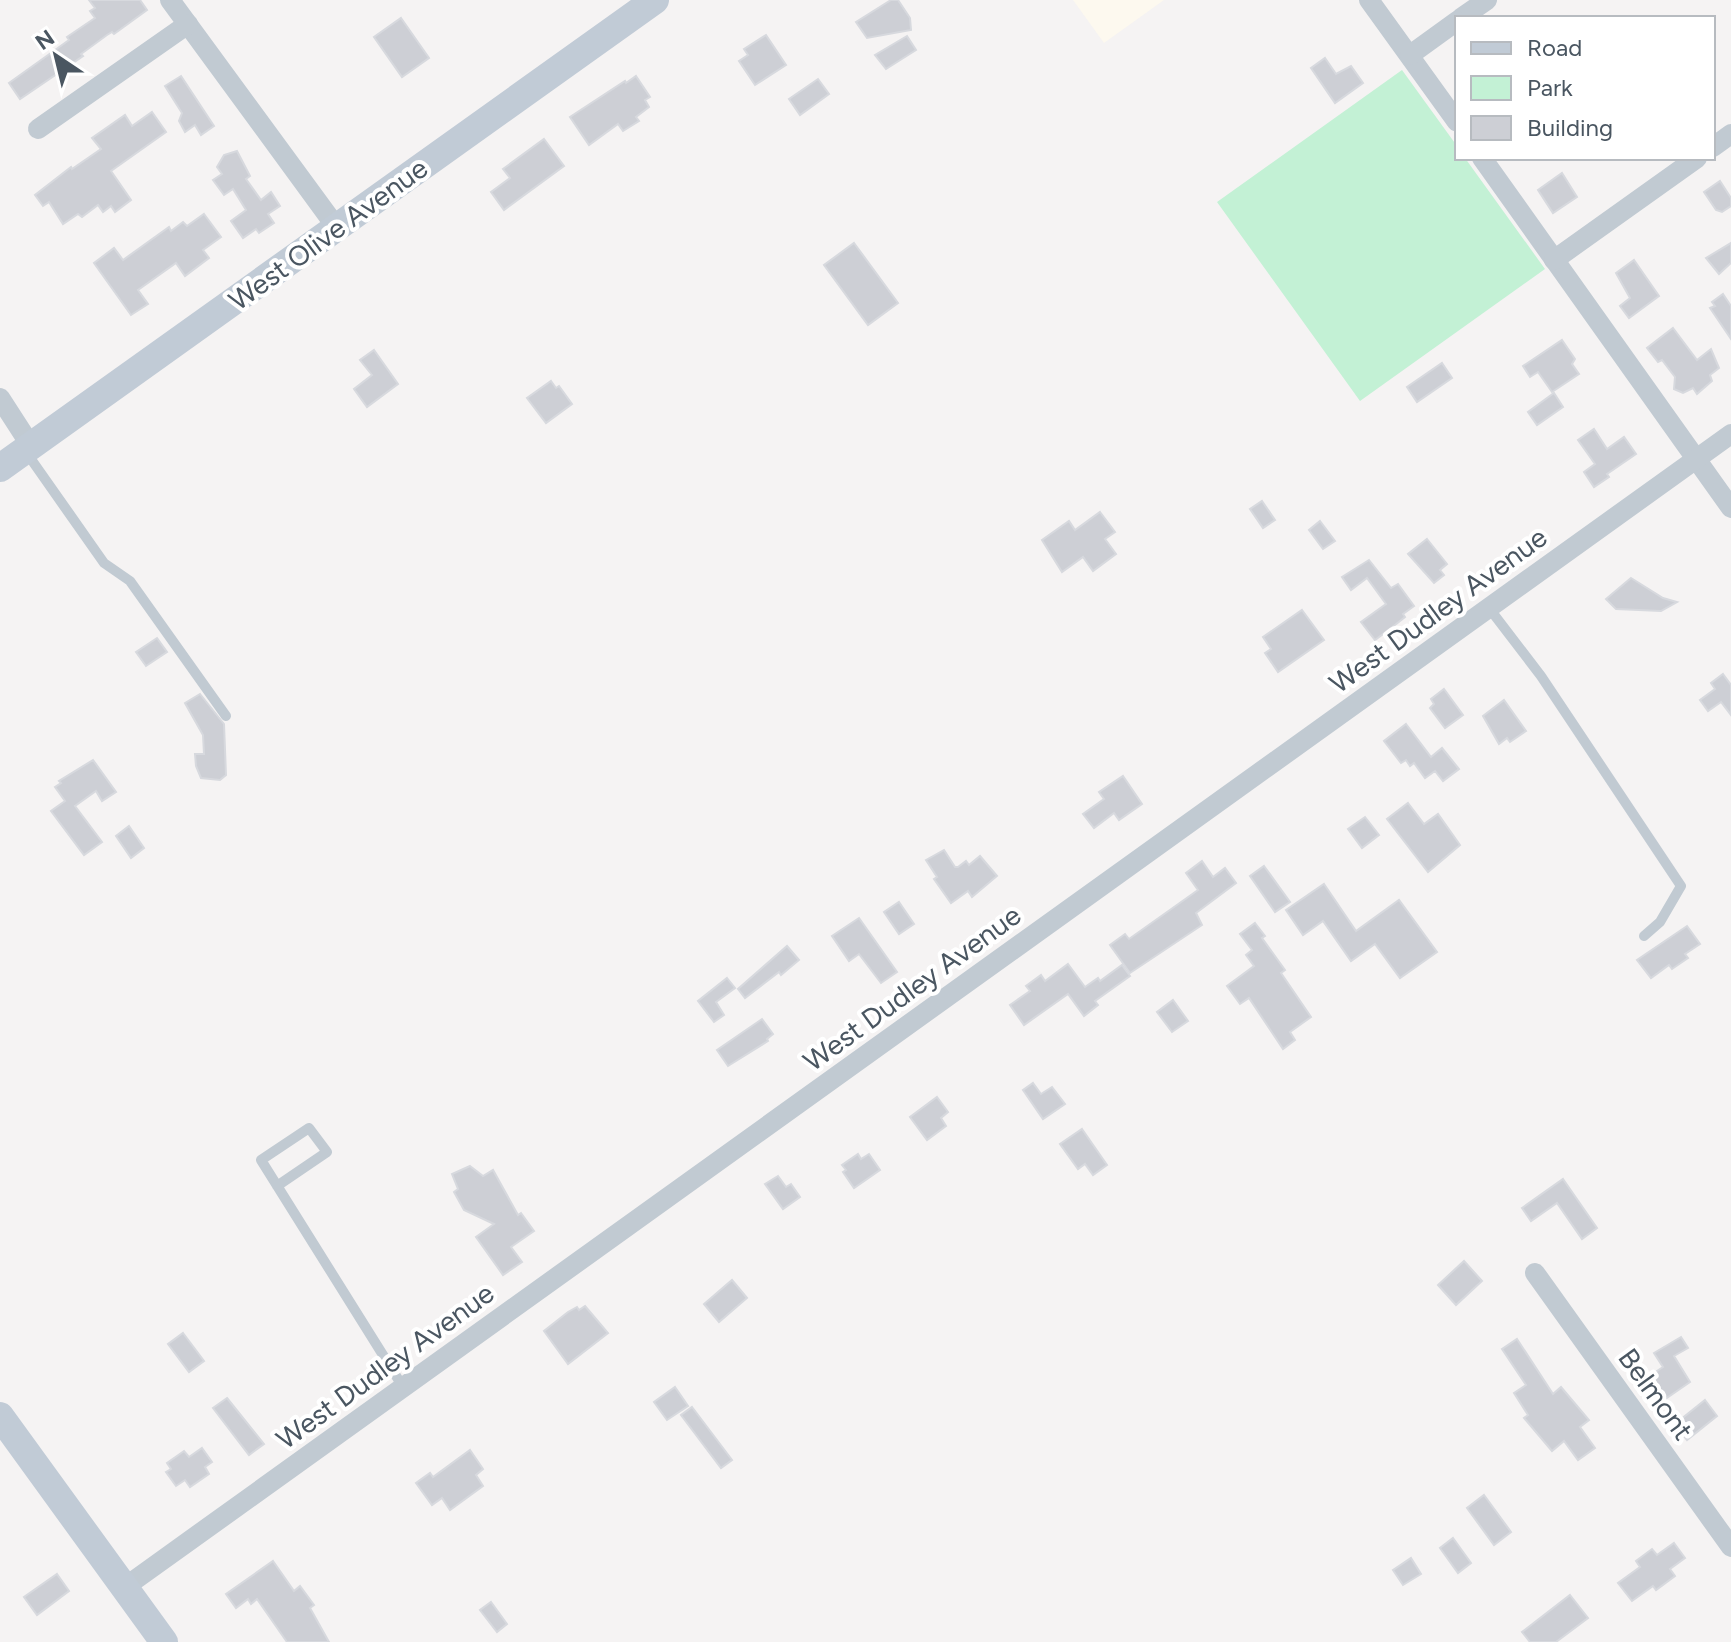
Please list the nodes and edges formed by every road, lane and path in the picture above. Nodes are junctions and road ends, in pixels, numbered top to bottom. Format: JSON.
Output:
{"nodes":[{"id":1,"x":170,"y":0,"type":"edge"},
{"id":2,"x":655,"y":0,"type":"edge"},
{"id":3,"x":1369,"y":0,"type":"edge"},
{"id":4,"x":1487,"y":0,"type":"edge"},
{"id":5,"x":1465,"y":16,"type":"edge"},
{"id":6,"x":1455,"y":23,"type":"edge"},
{"id":7,"x":188,"y":24,"type":"junction"},
{"id":8,"x":1410,"y":55,"type":"junction"},
{"id":9,"x":1455,"y":119,"type":"edge"},
{"id":10,"x":38,"y":129,"type":"dead end"},
{"id":11,"x":1483,"y":160,"type":"edge"},
{"id":12,"x":1694,"y":160,"type":"edge"},
{"id":13,"x":337,"y":228,"type":"junction"},
{"id":14,"x":1554,"y":260,"type":"junction"},
{"id":15,"x":0,"y":398,"type":"edge"},
{"id":16,"x":1731,"y":434,"type":"edge"},
{"id":17,"x":28,"y":448,"type":"junction"},
{"id":18,"x":1696,"y":459,"type":"junction"},
{"id":19,"x":0,"y":468,"type":"edge"},
{"id":20,"x":1731,"y":508,"type":"edge"},
{"id":21,"x":1489,"y":608,"type":"junction"},
{"id":22,"x":226,"y":716,"type":"dead end"},
{"id":23,"x":1644,"y":936,"type":"dead end"},
{"id":24,"x":277,"y":1186,"type":"junction"},
{"id":25,"x":1535,"y":1273,"type":"dead end"},
{"id":26,"x":403,"y":1387,"type":"junction"},
{"id":27,"x":0,"y":1416,"type":"edge"},
{"id":28,"x":1731,"y":1547,"type":"edge"},
{"id":29,"x":125,"y":1587,"type":"junction"},
{"id":30,"x":164,"y":1642,"type":"edge"}],
"edges":[{"from":1,"to":7,"type":"street"},
{"from":2,"to":13,"type":"main road","name":"West Olive Avenue"},
{"from":3,"to":8,"type":"street"},
{"from":4,"to":5,"type":"street"},
{"from":6,"to":8,"type":"street"},
{"from":7,"to":10,"type":"street"},
{"from":7,"to":13,"type":"street"},
{"from":8,"to":9,"type":"street"},
{"from":11,"to":14,"type":"street"},
{"from":12,"to":14,"type":"street"},
{"from":13,"to":17,"type":"main road","name":"West Olive Avenue"},
{"from":14,"to":18,"type":"street"},
{"from":15,"to":17,"type":"street"},
{"from":16,"to":18,"type":"street","name":"West Dudley Avenue"},
{"from":17,"to":19,"type":"main road","name":"West Olive Avenue"},
{"from":17,"to":22,"type":"lane"},
{"from":18,"to":20,"type":"street"},
{"from":18,"to":21,"type":"street","name":"West Dudley Avenue"},
{"from":21,"to":23,"type":"lane"},
{"from":21,"to":26,"type":"street","name":"West Dudley Avenue"},
{"from":24,"to":24,"type":"lane"},
{"from":24,"to":26,"type":"lane"},
{"from":25,"to":28,"type":"street","name":"Belmont"},
{"from":26,"to":29,"type":"street","name":"West Dudley Avenue"},
{"from":27,"to":29,"type":"main road"},
{"from":29,"to":30,"type":"main road"}]}
